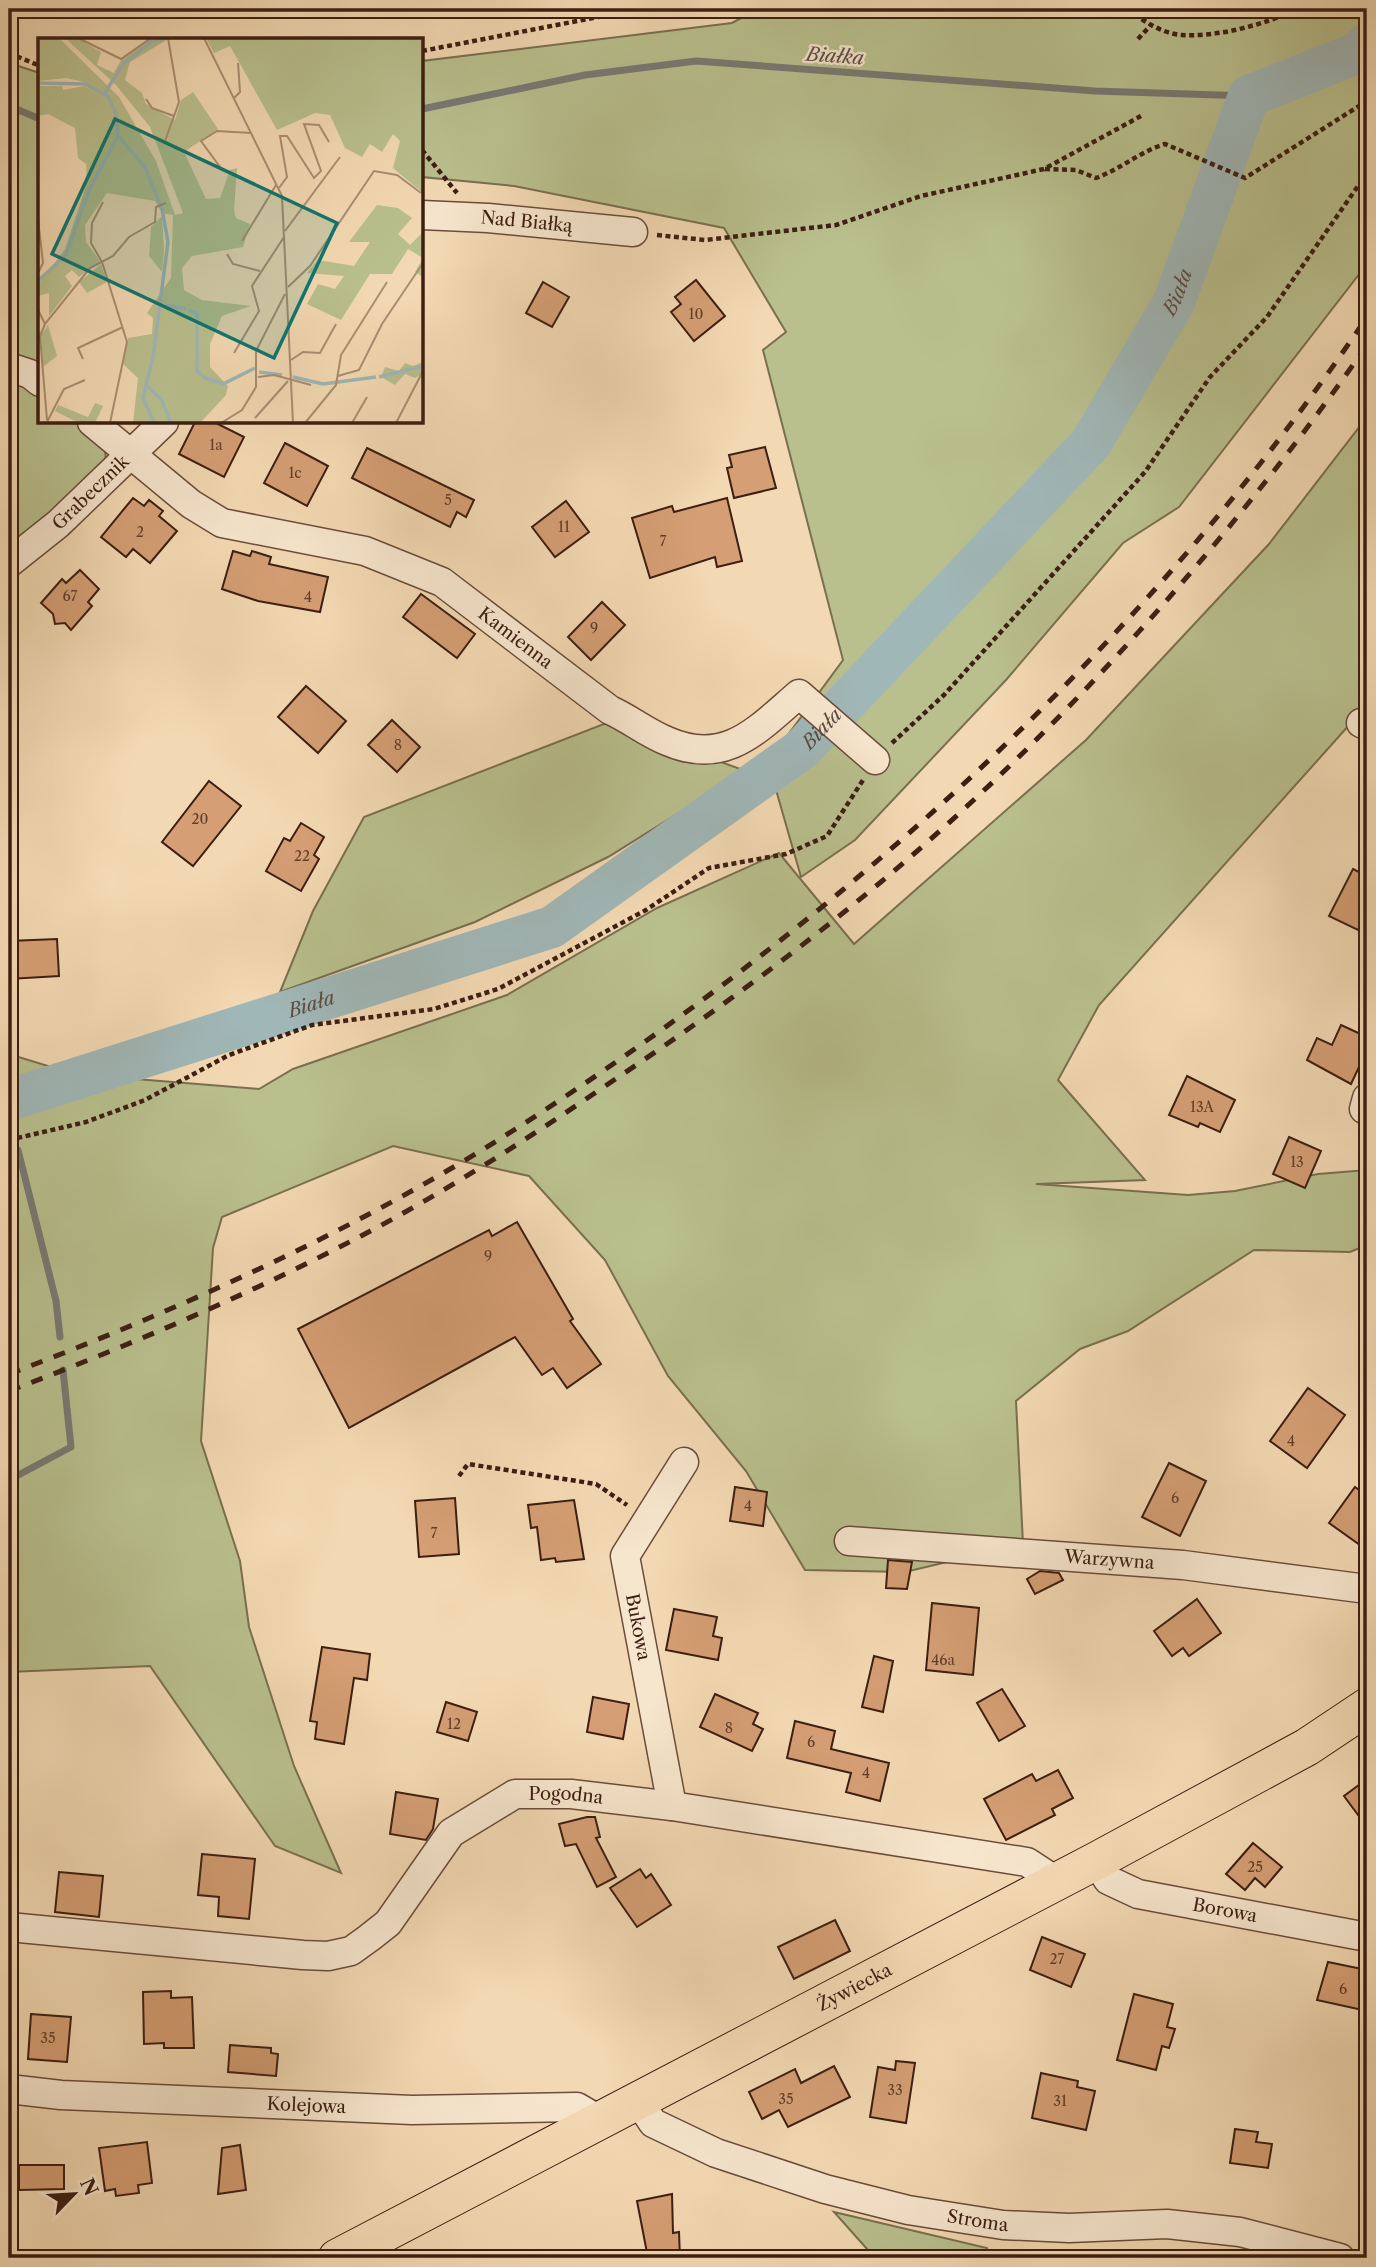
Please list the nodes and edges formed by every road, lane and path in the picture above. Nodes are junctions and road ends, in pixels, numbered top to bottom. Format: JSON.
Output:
{"nodes":[{"id":1,"x":663,"y":9,"type":"edge"},
{"id":2,"x":1128,"y":9,"type":"edge"},
{"id":3,"x":1299,"y":9,"type":"edge"},
{"id":4,"x":1151,"y":25,"type":"junction"},
{"id":5,"x":1138,"y":39,"type":"dead end"},
{"id":6,"x":424,"y":51,"type":"edge"},
{"id":7,"x":9,"y":53,"type":"edge"},
{"id":8,"x":38,"y":65,"type":"edge"},
{"id":9,"x":1367,"y":101,"type":"edge"},
{"id":10,"x":1141,"y":116,"type":"dead end"},
{"id":11,"x":424,"y":152,"type":"edge"},
{"id":12,"x":1044,"y":169,"type":"junction"},
{"id":13,"x":1367,"y":173,"type":"edge"},
{"id":14,"x":424,"y":215,"type":"edge"},
{"id":15,"x":477,"y":217,"type":"junction"},
{"id":16,"x":633,"y":232,"type":"joint"},
{"id":17,"x":9,"y":366,"type":"edge"},
{"id":18,"x":38,"y":380,"type":"edge"},
{"id":19,"x":95,"y":424,"type":"edge"},
{"id":20,"x":162,"y":424,"type":"edge"},
{"id":21,"x":134,"y":454,"type":"junction"},
{"id":22,"x":9,"y":563,"type":"edge"},
{"id":23,"x":875,"y":760,"type":"junction"},
{"id":24,"x":9,"y":1140,"type":"edge"},
{"id":25,"x":684,"y":1462,"type":"dead end"},
{"id":26,"x":459,"y":1476,"type":"dead end"},
{"id":27,"x":648,"y":1519,"type":"junction"},
{"id":28,"x":849,"y":1541,"type":"dead end"},
{"id":29,"x":1367,"y":1589,"type":"edge"},
{"id":30,"x":1367,"y":1707,"type":"edge"},
{"id":31,"x":672,"y":1807,"type":"junction"},
{"id":32,"x":1096,"y":1861,"type":"junction"},
{"id":33,"x":1056,"y":1881,"type":"junction"},
{"id":34,"x":9,"y":1927,"type":"edge"},
{"id":35,"x":1367,"y":1937,"type":"edge"},
{"id":36,"x":9,"y":2089,"type":"edge"},
{"id":37,"x":639,"y":2102,"type":"junction"},
{"id":38,"x":601,"y":2121,"type":"junction"},
{"id":39,"x":337,"y":2258,"type":"edge"},
{"id":40,"x":1340,"y":2258,"type":"edge"}],
"edges":[{"from":1,"to":6,"type":"path"},
{"from":2,"to":4,"type":"path"},
{"from":3,"to":4,"type":"path"},
{"from":4,"to":5,"type":"path"},
{"from":7,"to":8,"type":"path"},
{"from":9,"to":12,"type":"path"},
{"from":10,"to":12,"type":"path"},
{"from":11,"to":15,"type":"path"},
{"from":12,"to":16,"type":"path"},
{"from":13,"to":23,"type":"path"},
{"from":14,"to":15,"type":"street","name":"Nad Białką"},
{"from":15,"to":16,"type":"street","name":"Nad Białką"},
{"from":17,"to":18,"type":"street"},
{"from":19,"to":21,"type":"street","name":"Grabecznik"},
{"from":20,"to":21,"type":"street"},
{"from":21,"to":22,"type":"street","name":"Grabecznik"},
{"from":21,"to":23,"type":"street","name":"Kamienna"},
{"from":23,"to":24,"type":"path"},
{"from":25,"to":27,"type":"street","name":"Bukowa"},
{"from":26,"to":27,"type":"path"},
{"from":27,"to":31,"type":"street","name":"Bukowa"},
{"from":28,"to":29,"type":"street","name":"Warzywna"},
{"from":30,"to":32,"type":"main road","name":"Żywiecka"},
{"from":31,"to":33,"type":"street","name":"Pogodna"},
{"from":31,"to":34,"type":"street","name":"Pogodna"},
{"from":32,"to":33,"type":"main road","name":"Żywiecka"},
{"from":32,"to":35,"type":"street","name":"Borowa"},
{"from":33,"to":37,"type":"main road","name":"Żywiecka"},
{"from":36,"to":38,"type":"street","name":"Kolejowa"},
{"from":37,"to":38,"type":"main road","name":"Żywiecka"},
{"from":37,"to":40,"type":"street","name":"Stroma"},
{"from":38,"to":39,"type":"main road","name":"Żywiecka"}]}
